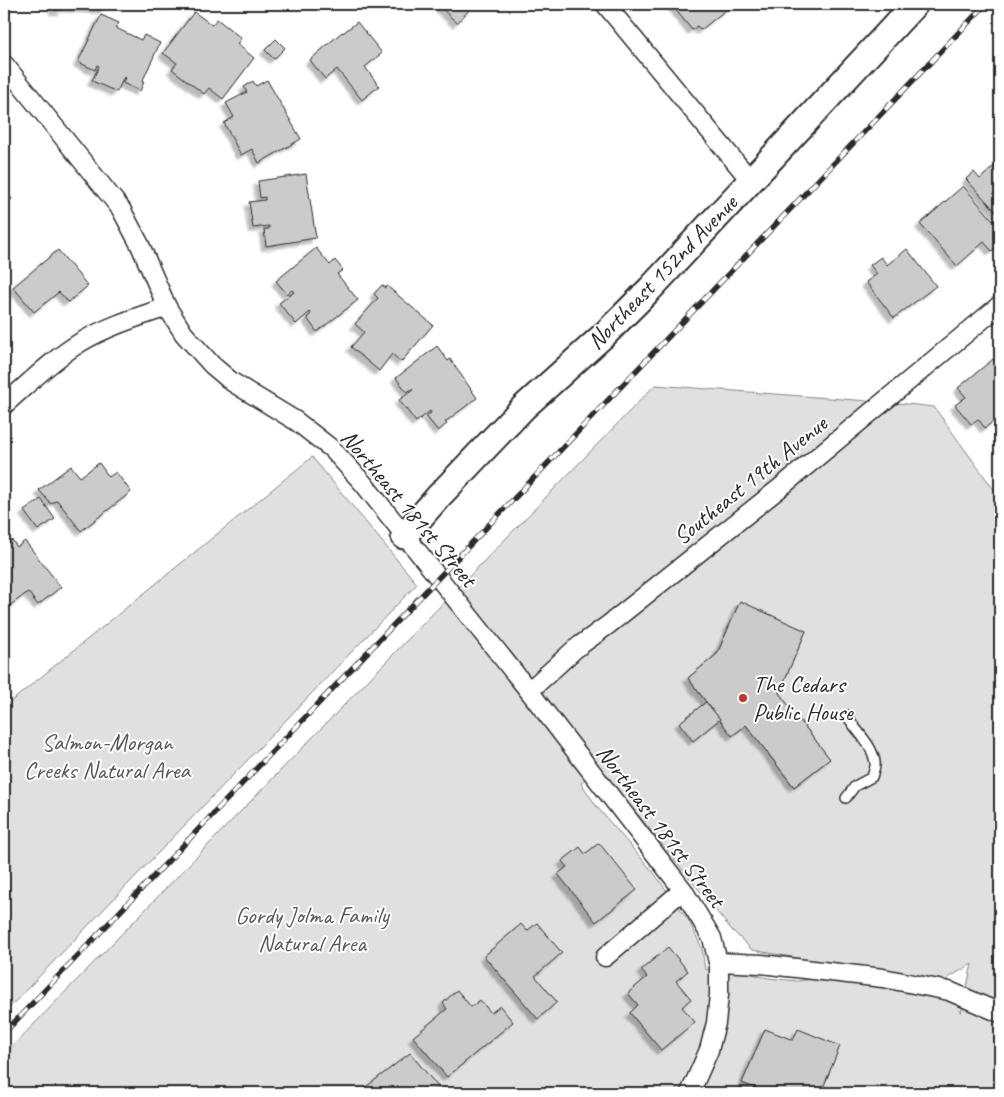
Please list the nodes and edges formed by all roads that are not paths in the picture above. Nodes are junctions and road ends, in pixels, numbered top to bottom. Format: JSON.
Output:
{"nodes":[{"id":1,"x":605,"y":4,"type":"edge"},
{"id":2,"x":915,"y":4,"type":"edge"},
{"id":3,"x":4,"y":64,"type":"edge"},
{"id":4,"x":751,"y":181,"type":"junction"},
{"id":5,"x":1000,"y":305,"type":"edge"},
{"id":6,"x":166,"y":307,"type":"junction"},
{"id":7,"x":4,"y":405,"type":"edge"},
{"id":8,"x":404,"y":536,"type":"junction"},
{"id":9,"x":529,"y":691,"type":"junction"},
{"id":10,"x":847,"y":715,"type":"dead end"},
{"id":11,"x":846,"y":798,"type":"dead end"},
{"id":12,"x":683,"y":890,"type":"junction"},
{"id":13,"x":605,"y":957,"type":"dead end"},
{"id":14,"x":718,"y":962,"type":"junction"},
{"id":15,"x":1000,"y":1013,"type":"edge"},
{"id":16,"x":690,"y":1093,"type":"edge"}],
"edges":[{"from":1,"to":4,"type":"street"},
{"from":2,"to":4,"type":"street","name":"Northeast 152nd Avenue"},
{"from":3,"to":6,"type":"street","name":"Northeast 181st Street"},
{"from":4,"to":8,"type":"street","name":"Northeast 152nd Avenue"},
{"from":5,"to":9,"type":"street","name":"Southeast 19th Avenue"},
{"from":6,"to":7,"type":"street"},
{"from":6,"to":8,"type":"street","name":"Northeast 181st Street"},
{"from":8,"to":9,"type":"street","name":"Northeast 181st Street"},
{"from":9,"to":12,"type":"street","name":"Northeast 181st Street"},
{"from":10,"to":11,"type":"lane"},
{"from":12,"to":13,"type":"street"},
{"from":12,"to":14,"type":"street","name":"Northeast 181st Street"},
{"from":14,"to":15,"type":"street"},
{"from":14,"to":16,"type":"street","name":"Northeast 181st Street"}]}
